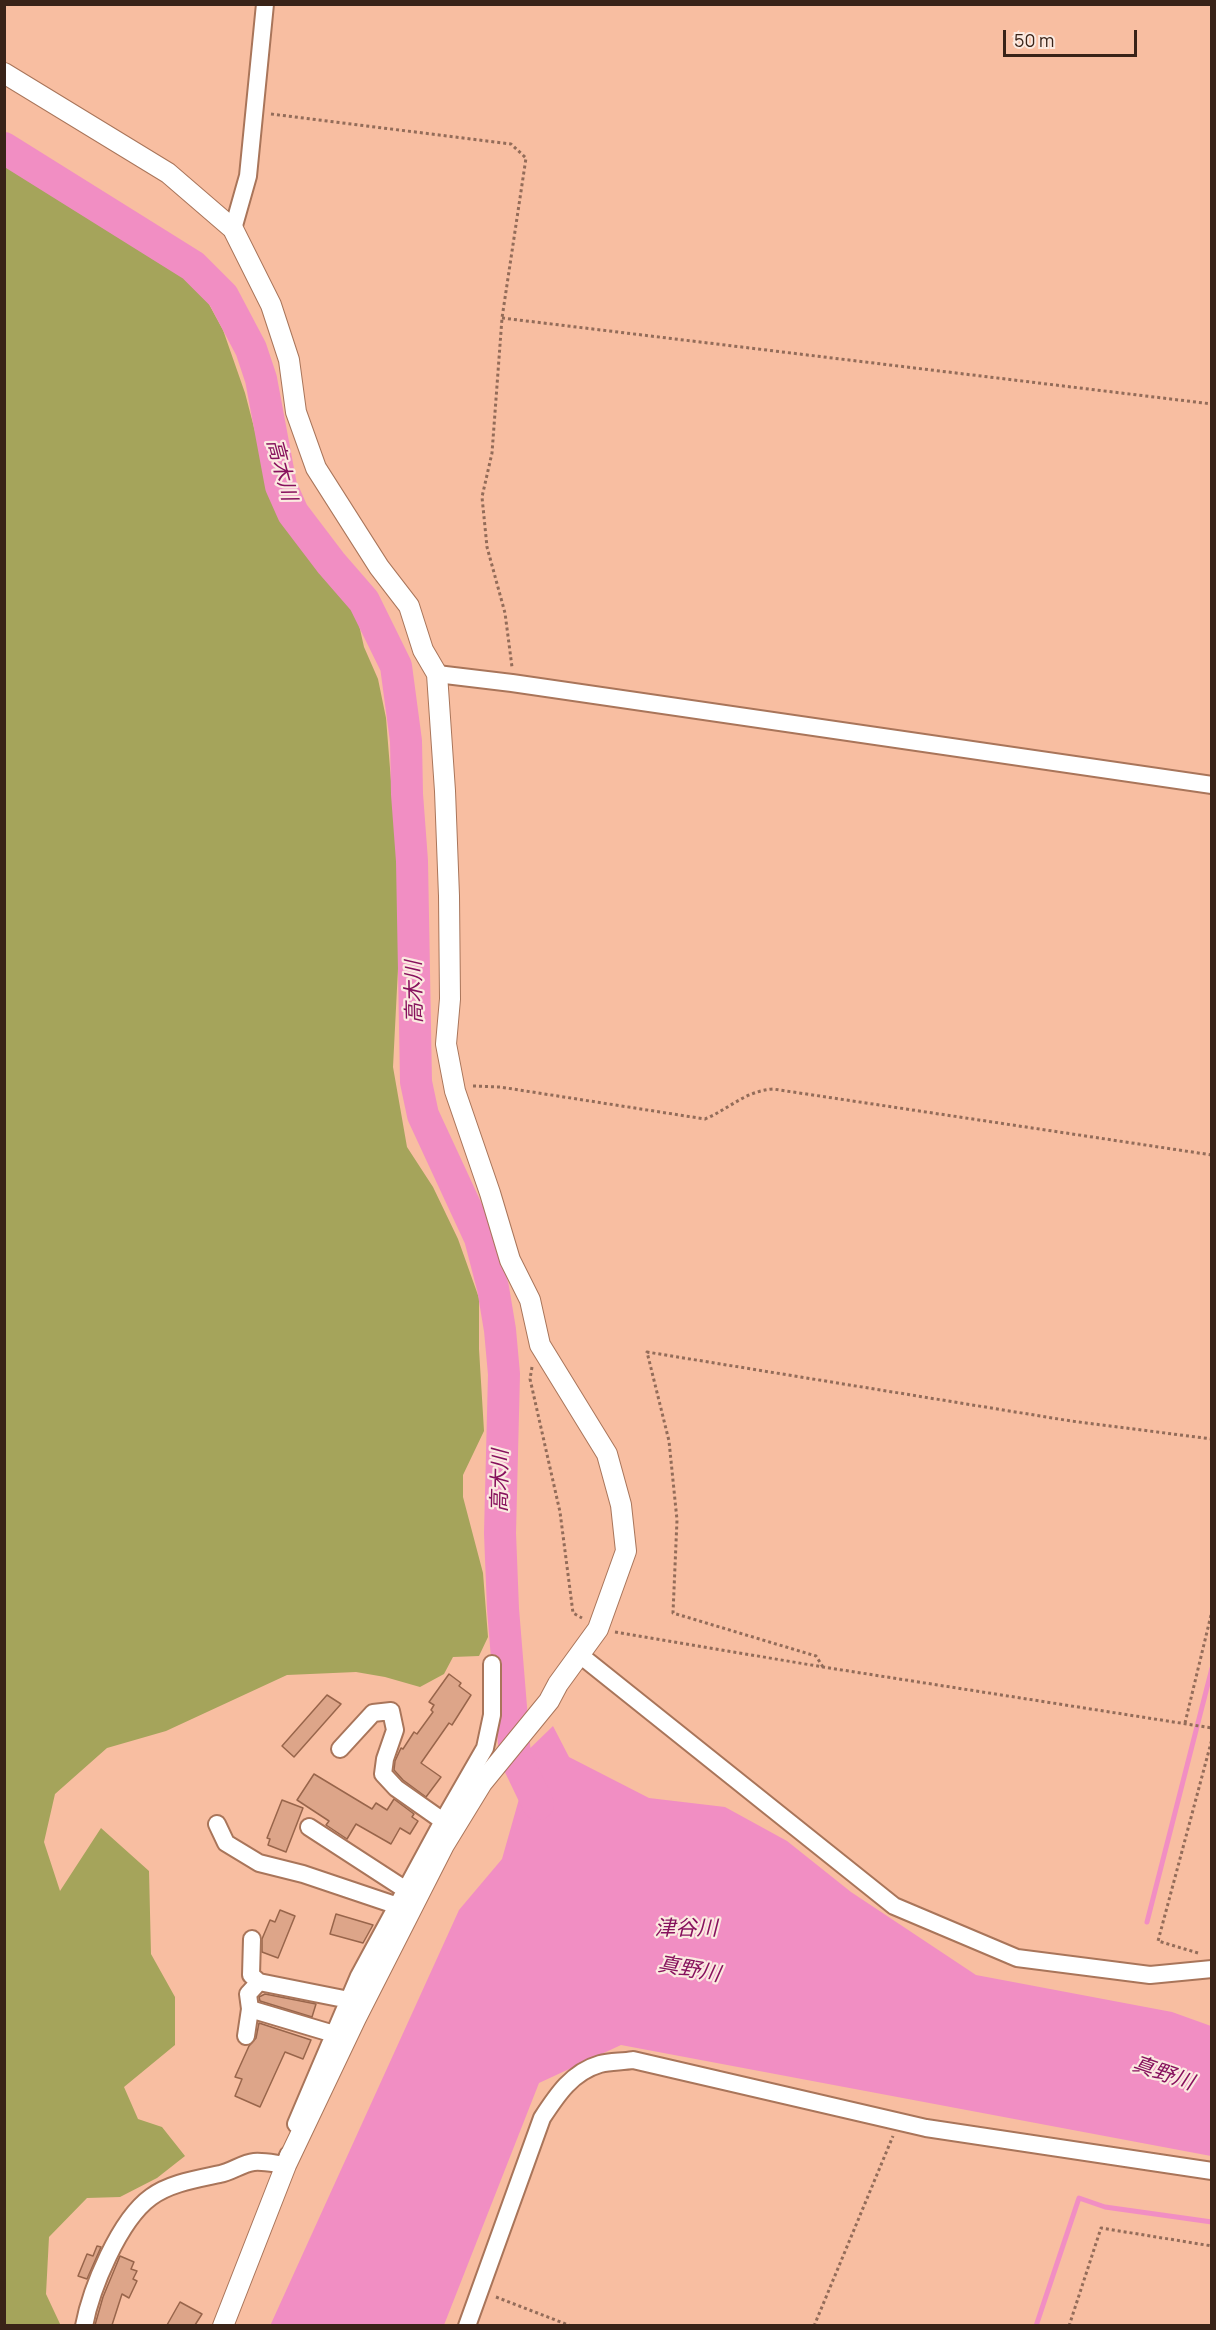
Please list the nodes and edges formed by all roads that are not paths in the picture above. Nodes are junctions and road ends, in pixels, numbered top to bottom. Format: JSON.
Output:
{"nodes":[{"id":1,"x":265,"y":4,"type":"edge"},
{"id":2,"x":4,"y":73,"type":"edge"},
{"id":3,"x":233,"y":229,"type":"junction"},
{"id":4,"x":437,"y":674,"type":"junction"},
{"id":5,"x":1212,"y":785,"type":"edge"},
{"id":6,"x":580,"y":1655,"type":"junction"},
{"id":7,"x":492,"y":1664,"type":"dead end"},
{"id":8,"x":340,"y":1749,"type":"dead end"},
{"id":9,"x":443,"y":1821,"type":"junction"},
{"id":10,"x":217,"y":1824,"type":"dead end"},
{"id":11,"x":309,"y":1827,"type":"dead end"},
{"id":12,"x":406,"y":1890,"type":"junction"},
{"id":13,"x":398,"y":1906,"type":"junction"},
{"id":14,"x":252,"y":1939,"type":"dead end"},
{"id":15,"x":1212,"y":1969,"type":"edge"},
{"id":16,"x":259,"y":1982,"type":"junction"},
{"id":17,"x":349,"y":2000,"type":"junction"},
{"id":18,"x":250,"y":2009,"type":"junction"},
{"id":19,"x":334,"y":2034,"type":"junction"},
{"id":20,"x":246,"y":2036,"type":"dead end"},
{"id":21,"x":286,"y":2165,"type":"junction"},
{"id":22,"x":1212,"y":2171,"type":"edge"},
{"id":23,"x":84,"y":2325,"type":"edge"},
{"id":24,"x":224,"y":2325,"type":"edge"},
{"id":25,"x":467,"y":2325,"type":"edge"}],
"edges":[{"from":1,"to":3,"type":"street"},
{"from":2,"to":3,"type":"street"},
{"from":3,"to":4,"type":"street"},
{"from":4,"to":5,"type":"street"},
{"from":4,"to":6,"type":"street"},
{"from":6,"to":15,"type":"street"},
{"from":6,"to":21,"type":"street"},
{"from":7,"to":9,"type":"street"},
{"from":8,"to":9,"type":"street"},
{"from":9,"to":12,"type":"street"},
{"from":10,"to":13,"type":"street"},
{"from":11,"to":12,"type":"street"},
{"from":12,"to":13,"type":"street"},
{"from":13,"to":17,"type":"street"},
{"from":14,"to":16,"type":"street"},
{"from":16,"to":17,"type":"street"},
{"from":16,"to":18,"type":"street"},
{"from":17,"to":19,"type":"street"},
{"from":18,"to":19,"type":"street"},
{"from":18,"to":20,"type":"street"},
{"from":19,"to":21,"type":"street"},
{"from":21,"to":23,"type":"street"},
{"from":21,"to":24,"type":"street"},
{"from":22,"to":25,"type":"street"}]}
